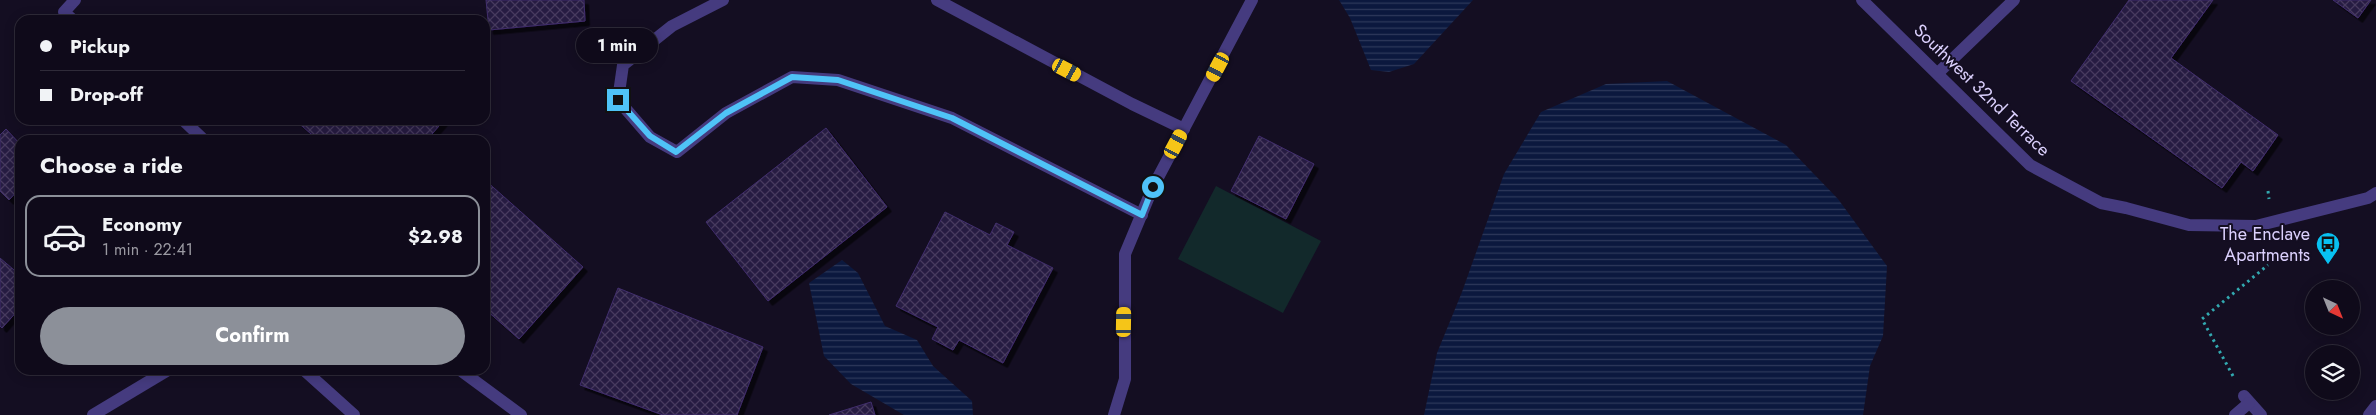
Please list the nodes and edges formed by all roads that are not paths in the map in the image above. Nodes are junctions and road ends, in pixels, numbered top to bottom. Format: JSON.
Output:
{"nodes":[{"id":1,"x":75,"y":0,"type":"edge"},
{"id":2,"x":723,"y":0,"type":"edge"},
{"id":3,"x":937,"y":0,"type":"edge"},
{"id":4,"x":1252,"y":0,"type":"edge"},
{"id":5,"x":1862,"y":0,"type":"edge"},
{"id":6,"x":2014,"y":0,"type":"edge"},
{"id":7,"x":67,"y":15,"type":"edge"},
{"id":8,"x":1938,"y":74,"type":"junction"},
{"id":9,"x":188,"y":125,"type":"edge"},
{"id":10,"x":1184,"y":129,"type":"junction"},
{"id":11,"x":199,"y":135,"type":"edge"},
{"id":12,"x":2376,"y":193,"type":"edge"},
{"id":13,"x":1142,"y":215,"type":"junction"},
{"id":14,"x":160,"y":375,"type":"edge"},
{"id":15,"x":310,"y":375,"type":"edge"},
{"id":16,"x":467,"y":375,"type":"edge"},
{"id":17,"x":2376,"y":406,"type":"edge"},
{"id":18,"x":93,"y":415,"type":"edge"},
{"id":19,"x":354,"y":415,"type":"edge"},
{"id":20,"x":520,"y":415,"type":"edge"},
{"id":21,"x":1114,"y":415,"type":"edge"},
{"id":22,"x":2235,"y":415,"type":"edge"},
{"id":23,"x":2261,"y":415,"type":"edge"},
{"id":24,"x":2368,"y":415,"type":"edge"}],
"edges":[{"from":1,"to":7,"type":"street"},
{"from":2,"to":13,"type":"street"},
{"from":3,"to":10,"type":"street"},
{"from":4,"to":10,"type":"street"},
{"from":5,"to":8,"type":"street","name":"Southwest 32nd Terrace"},
{"from":6,"to":8,"type":"street"},
{"from":8,"to":12,"type":"street","name":"Southwest 32nd Terrace"},
{"from":9,"to":11,"type":"street"},
{"from":10,"to":13,"type":"street"},
{"from":13,"to":21,"type":"street"},
{"from":14,"to":18,"type":"street"},
{"from":15,"to":19,"type":"street"},
{"from":16,"to":20,"type":"street"},
{"from":17,"to":24,"type":"street"},
{"from":22,"to":23,"type":"street"}]}
